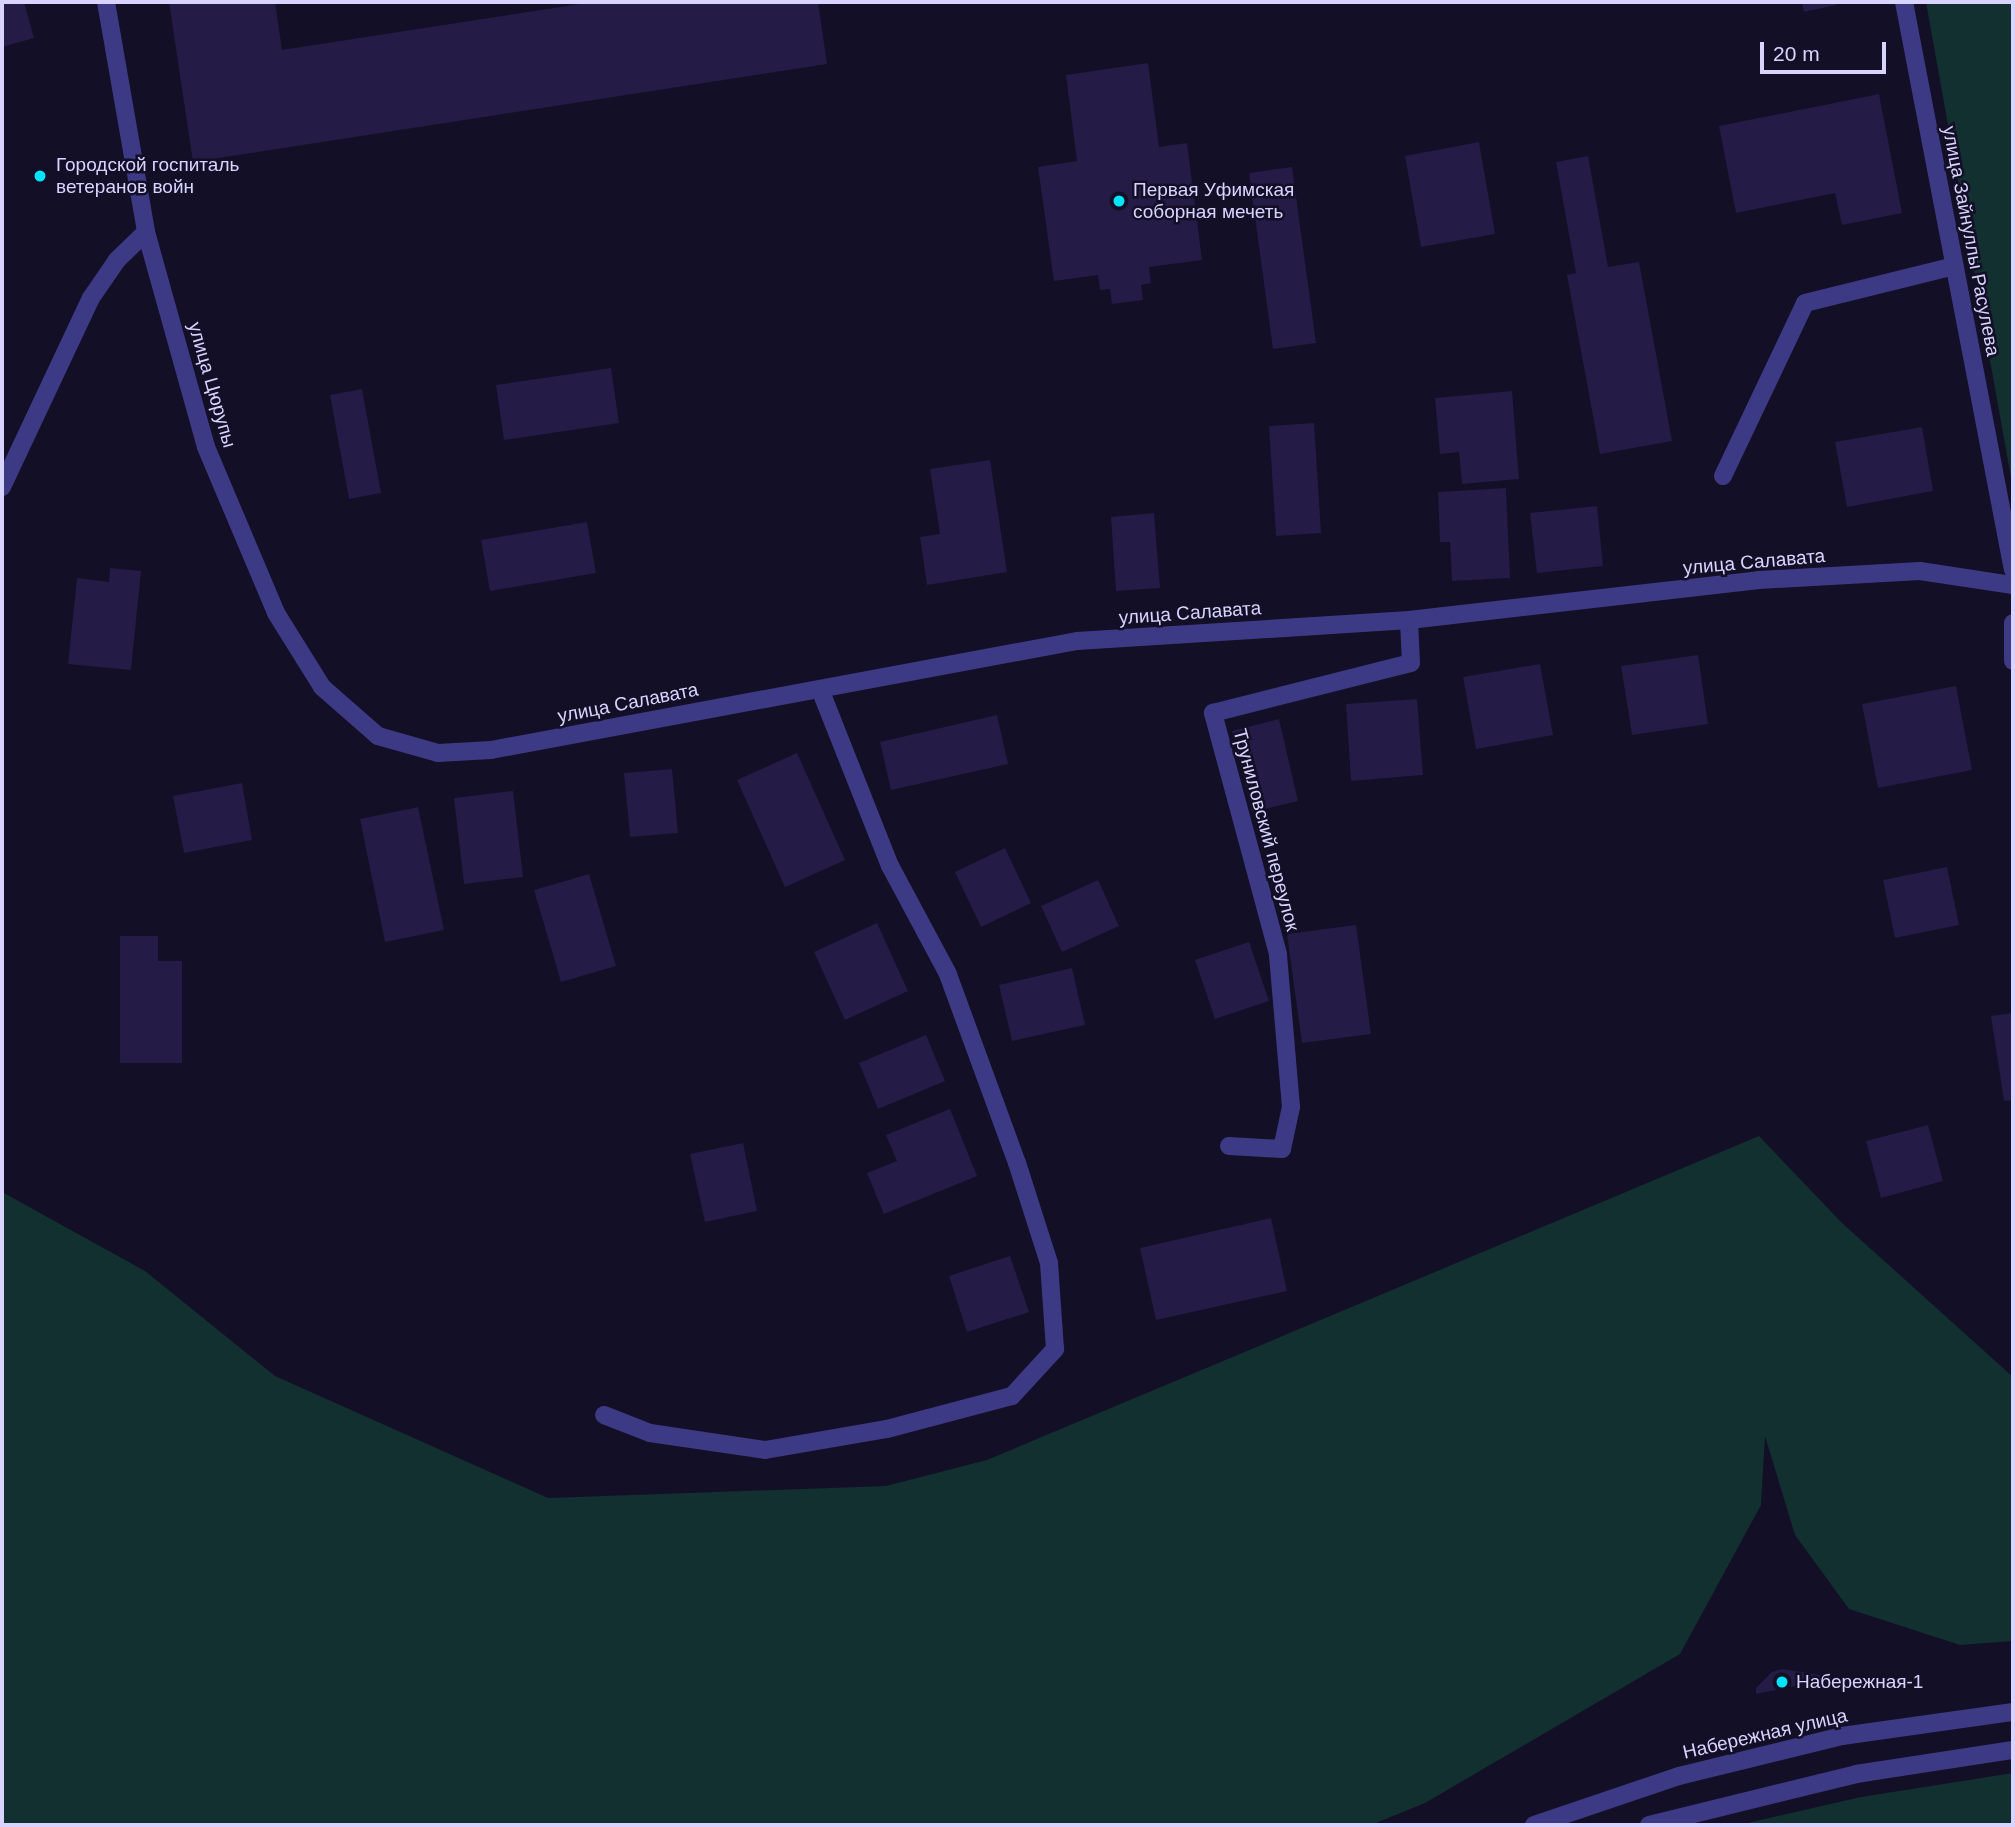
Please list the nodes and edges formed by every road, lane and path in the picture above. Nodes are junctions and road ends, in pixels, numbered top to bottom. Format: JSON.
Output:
{"nodes":[{"id":1,"x":106,"y":2,"type":"edge"},
{"id":2,"x":1904,"y":2,"type":"edge"},
{"id":3,"x":146,"y":232,"type":"junction"},
{"id":4,"x":1955,"y":266,"type":"junction"},
{"id":5,"x":1723,"y":476,"type":"dead end"},
{"id":6,"x":2,"y":487,"type":"edge"},
{"id":7,"x":2013,"y":570,"type":"edge"},
{"id":8,"x":2013,"y":585,"type":"edge"},
{"id":9,"x":1409,"y":621,"type":"junction"},
{"id":10,"x":2013,"y":623,"type":"edge"},
{"id":11,"x":2013,"y":661,"type":"edge"},
{"id":12,"x":820,"y":689,"type":"junction"},
{"id":13,"x":378,"y":736,"type":"joint"},
{"id":14,"x":1229,"y":1146,"type":"dead end"},
{"id":15,"x":604,"y":1415,"type":"dead end"},
{"id":16,"x":2013,"y":1712,"type":"edge"},
{"id":17,"x":2013,"y":1751,"type":"edge"},
{"id":18,"x":1534,"y":1825,"type":"edge"},
{"id":19,"x":1649,"y":1825,"type":"edge"}],
"edges":[{"from":1,"to":3,"type":"street","name":"улица Цюрупы"},
{"from":2,"to":4,"type":"street","name":"улица Зайнуллы Расулева"},
{"from":3,"to":6,"type":"street"},
{"from":3,"to":13,"type":"street","name":"улица Цюрупы"},
{"from":4,"to":5,"type":"street"},
{"from":4,"to":7,"type":"street","name":"улица Зайнуллы Расулева"},
{"from":8,"to":9,"type":"street","name":"улица Салавата"},
{"from":9,"to":12,"type":"street","name":"улица Салавата"},
{"from":9,"to":14,"type":"street","name":"Труниловский переулок"},
{"from":10,"to":11,"type":"street"},
{"from":12,"to":13,"type":"street","name":"улица Салавата"},
{"from":12,"to":15,"type":"street"},
{"from":16,"to":18,"type":"street","name":"Набережная улица"},
{"from":17,"to":19,"type":"street"}]}
